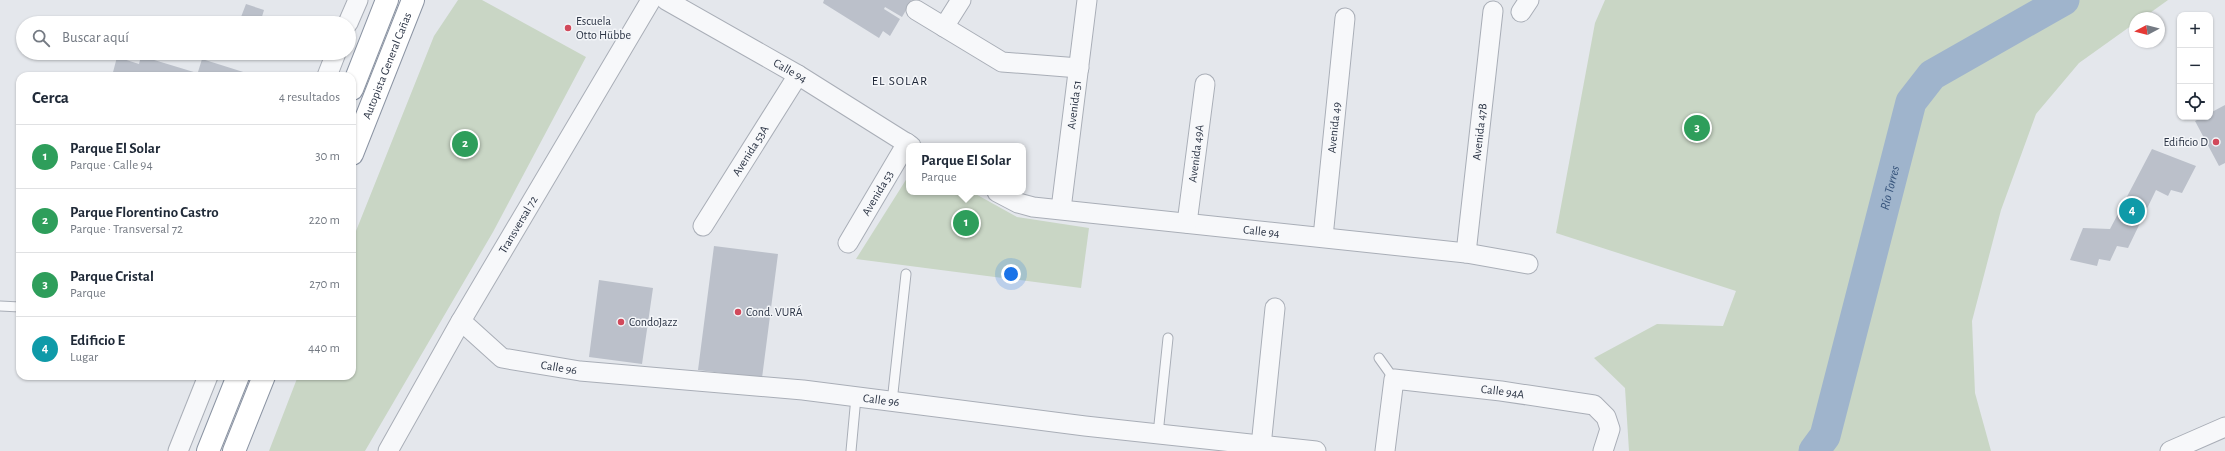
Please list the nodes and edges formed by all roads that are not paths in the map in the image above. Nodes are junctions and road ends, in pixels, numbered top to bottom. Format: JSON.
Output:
{"nodes":[{"id":1,"x":358,"y":0,"type":"edge"},
{"id":2,"x":387,"y":0,"type":"edge"},
{"id":3,"x":651,"y":0,"type":"edge"},
{"id":4,"x":666,"y":0,"type":"edge"},
{"id":5,"x":961,"y":0,"type":"edge"},
{"id":6,"x":1087,"y":0,"type":"edge"},
{"id":7,"x":414,"y":3,"type":"edge"},
{"id":8,"x":916,"y":10,"type":"dead end"},
{"id":9,"x":1493,"y":11,"type":"dead end"},
{"id":10,"x":351,"y":16,"type":"edge"},
{"id":11,"x":1345,"y":18,"type":"dead end"},
{"id":12,"x":944,"y":27,"type":"junction"},
{"id":13,"x":333,"y":60,"type":"edge"},
{"id":14,"x":1079,"y":68,"type":"junction"},
{"id":15,"x":329,"y":72,"type":"edge"},
{"id":16,"x":798,"y":75,"type":"junction"},
{"id":17,"x":356,"y":79,"type":"edge"},
{"id":18,"x":1205,"y":84,"type":"dead end"},
{"id":19,"x":906,"y":143,"type":"edge"},
{"id":20,"x":356,"y":144,"type":"edge"},
{"id":21,"x":906,"y":150,"type":"edge"},
{"id":22,"x":1003,"y":195,"type":"edge"},
{"id":23,"x":1061,"y":209,"type":"junction"},
{"id":24,"x":1187,"y":223,"type":"junction"},
{"id":25,"x":703,"y":226,"type":"dead end"},
{"id":26,"x":1323,"y":237,"type":"junction"},
{"id":27,"x":848,"y":243,"type":"dead end"},
{"id":28,"x":1466,"y":253,"type":"junction"},
{"id":29,"x":1528,"y":264,"type":"dead end"},
{"id":30,"x":906,"y":274,"type":"dead end"},
{"id":31,"x":0,"y":306,"type":"edge"},
{"id":32,"x":16,"y":307,"type":"edge"},
{"id":33,"x":1275,"y":308,"type":"dead end"},
{"id":34,"x":461,"y":321,"type":"junction"},
{"id":35,"x":1168,"y":338,"type":"dead end"},
{"id":36,"x":1379,"y":358,"type":"dead end"},
{"id":37,"x":1394,"y":379,"type":"junction"},
{"id":38,"x":203,"y":380,"type":"edge"},
{"id":39,"x":236,"y":380,"type":"edge"},
{"id":40,"x":262,"y":380,"type":"edge"},
{"id":41,"x":856,"y":397,"type":"junction"},
{"id":42,"x":892,"y":402,"type":"junction"},
{"id":43,"x":2225,"y":427,"type":"edge"},
{"id":44,"x":1158,"y":434,"type":"junction"},
{"id":45,"x":1261,"y":446,"type":"junction"},
{"id":46,"x":178,"y":451,"type":"edge"},
{"id":47,"x":208,"y":451,"type":"edge"},
{"id":48,"x":234,"y":451,"type":"edge"},
{"id":49,"x":388,"y":451,"type":"edge"},
{"id":50,"x":851,"y":451,"type":"edge"},
{"id":51,"x":1316,"y":451,"type":"edge"},
{"id":52,"x":1385,"y":451,"type":"edge"},
{"id":53,"x":1603,"y":451,"type":"edge"},
{"id":54,"x":2170,"y":451,"type":"edge"}],
"edges":[{"from":1,"to":10,"type":"street"},
{"from":2,"to":17,"type":"highway","name":"Autopista General Cañas"},
{"from":3,"to":34,"type":"street","name":"Transversal 72"},
{"from":4,"to":16,"type":"street","name":"Calle 94"},
{"from":5,"to":12,"type":"street"},
{"from":6,"to":14,"type":"street","name":"Avenida 51"},
{"from":7,"to":20,"type":"highway","name":"Autopista General Cañas"},
{"from":8,"to":12,"type":"street"},
{"from":9,"to":28,"type":"street","name":"Avenida 47B"},
{"from":11,"to":26,"type":"street","name":"Avenida 49"},
{"from":12,"to":14,"type":"street"},
{"from":13,"to":15,"type":"street"},
{"from":14,"to":23,"type":"street","name":"Avenida 51"},
{"from":16,"to":19,"type":"street","name":"Calle 94"},
{"from":16,"to":25,"type":"street","name":"Avenida 53A"},
{"from":18,"to":24,"type":"street","name":"Avenida 49A"},
{"from":21,"to":27,"type":"street","name":"Avenida 53"},
{"from":22,"to":23,"type":"street","name":"Calle 94"},
{"from":23,"to":24,"type":"street","name":"Calle 94"},
{"from":24,"to":26,"type":"street","name":"Calle 94"},
{"from":26,"to":28,"type":"street","name":"Calle 94"},
{"from":28,"to":29,"type":"street","name":"Calle 94"},
{"from":30,"to":42,"type":"lane"},
{"from":31,"to":32,"type":"lane"},
{"from":33,"to":45,"type":"street"},
{"from":34,"to":41,"type":"street","name":"Calle 96"},
{"from":34,"to":49,"type":"street","name":"Transversal 72"},
{"from":35,"to":44,"type":"lane"},
{"from":36,"to":37,"type":"lane"},
{"from":37,"to":52,"type":"street"},
{"from":37,"to":53,"type":"street","name":"Calle 94A"},
{"from":38,"to":46,"type":"street"},
{"from":39,"to":47,"type":"highway"},
{"from":40,"to":48,"type":"highway"},
{"from":41,"to":42,"type":"street","name":"Calle 96"},
{"from":41,"to":50,"type":"lane"},
{"from":42,"to":44,"type":"street","name":"Calle 96"},
{"from":43,"to":54,"type":"street"},
{"from":44,"to":45,"type":"street","name":"Calle 96"},
{"from":45,"to":51,"type":"street","name":"Calle 96"}]}
